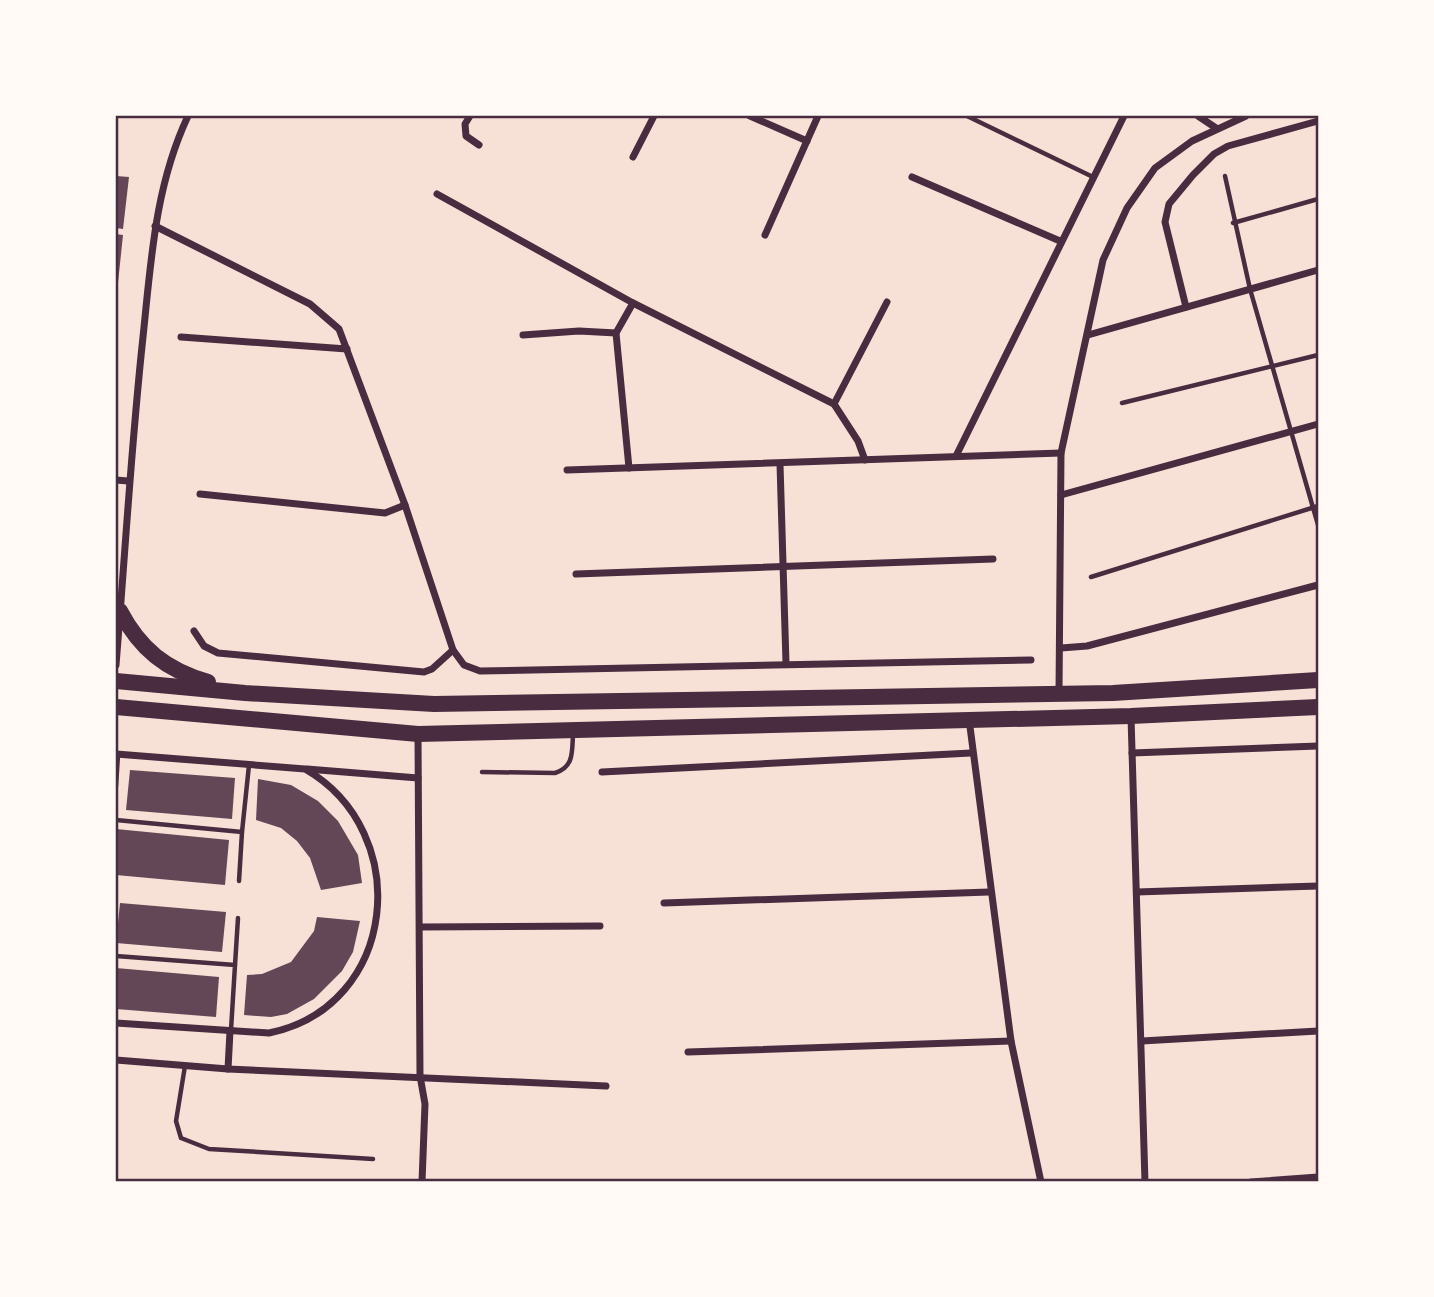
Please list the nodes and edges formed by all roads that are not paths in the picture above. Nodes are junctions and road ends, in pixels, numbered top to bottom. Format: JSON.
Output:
{"nodes":[{"id":1,"x":188,"y":116,"type":"edge"},
{"id":2,"x":470,"y":116,"type":"edge"},
{"id":3,"x":654,"y":116,"type":"edge"},
{"id":4,"x":750,"y":116,"type":"edge"},
{"id":5,"x":818,"y":116,"type":"edge"},
{"id":6,"x":967,"y":116,"type":"edge"},
{"id":7,"x":1124,"y":116,"type":"edge"},
{"id":8,"x":1198,"y":116,"type":"edge"},
{"id":9,"x":1245,"y":116,"type":"edge"},
{"id":10,"x":1318,"y":121,"type":"edge"},
{"id":11,"x":1216,"y":128,"type":"junction"},
{"id":12,"x":807,"y":141,"type":"junction"},
{"id":13,"x":479,"y":145,"type":"dead end"},
{"id":14,"x":633,"y":157,"type":"dead end"},
{"id":15,"x":1225,"y":176,"type":"dead end"},
{"id":16,"x":912,"y":177,"type":"dead end"},
{"id":17,"x":1093,"y":177,"type":"junction"},
{"id":18,"x":437,"y":194,"type":"dead end"},
{"id":19,"x":1318,"y":200,"type":"edge"},
{"id":20,"x":1233,"y":223,"type":"junction"},
{"id":21,"x":155,"y":226,"type":"junction"},
{"id":22,"x":765,"y":235,"type":"dead end"},
{"id":23,"x":1060,"y":242,"type":"junction"},
{"id":24,"x":1318,"y":270,"type":"edge"},
{"id":25,"x":1250,"y":289,"type":"junction"},
{"id":26,"x":887,"y":302,"type":"dead end"},
{"id":27,"x":633,"y":303,"type":"junction"},
{"id":28,"x":1186,"y":307,"type":"junction"},
{"id":29,"x":616,"y":333,"type":"junction"},
{"id":30,"x":523,"y":335,"type":"dead end"},
{"id":31,"x":1088,"y":335,"type":"junction"},
{"id":32,"x":181,"y":337,"type":"dead end"},
{"id":33,"x":347,"y":349,"type":"junction"},
{"id":34,"x":1318,"y":355,"type":"edge"},
{"id":35,"x":1272,"y":366,"type":"junction"},
{"id":36,"x":1122,"y":403,"type":"dead end"},
{"id":37,"x":834,"y":404,"type":"junction"},
{"id":38,"x":1318,"y":424,"type":"edge"},
{"id":39,"x":1290,"y":432,"type":"junction"},
{"id":40,"x":1061,"y":453,"type":"junction"},
{"id":41,"x":956,"y":456,"type":"junction"},
{"id":42,"x":865,"y":460,"type":"junction"},
{"id":43,"x":780,"y":464,"type":"junction"},
{"id":44,"x":629,"y":468,"type":"junction"},
{"id":45,"x":567,"y":470,"type":"dead end"},
{"id":46,"x":116,"y":480,"type":"edge"},
{"id":47,"x":128,"y":481,"type":"junction"},
{"id":48,"x":200,"y":494,"type":"dead end"},
{"id":49,"x":1061,"y":495,"type":"junction"},
{"id":50,"x":404,"y":505,"type":"junction"},
{"id":51,"x":1316,"y":507,"type":"edge"},
{"id":52,"x":1318,"y":525,"type":"edge"},
{"id":53,"x":993,"y":559,"type":"dead end"},
{"id":54,"x":784,"y":566,"type":"junction"},
{"id":55,"x":576,"y":574,"type":"dead end"},
{"id":56,"x":1091,"y":578,"type":"dead end"},
{"id":57,"x":1318,"y":585,"type":"edge"},
{"id":58,"x":118,"y":613,"type":"edge"},
{"id":59,"x":194,"y":631,"type":"dead end"},
{"id":60,"x":1061,"y":648,"type":"junction"},
{"id":61,"x":453,"y":650,"type":"junction"},
{"id":62,"x":1031,"y":660,"type":"dead end"},
{"id":63,"x":786,"y":663,"type":"junction"},
{"id":64,"x":116,"y":675,"type":"edge"},
{"id":65,"x":1318,"y":680,"type":"edge"},
{"id":66,"x":245,"y":693,"type":"junction"},
{"id":67,"x":1059,"y":693,"type":"junction"},
{"id":68,"x":1114,"y":693,"type":"junction"},
{"id":69,"x":116,"y":707,"type":"edge"},
{"id":70,"x":1318,"y":707,"type":"edge"},
{"id":71,"x":1132,"y":716,"type":"junction"},
{"id":72,"x":968,"y":719,"type":"junction"},
{"id":73,"x":308,"y":724,"type":"junction"},
{"id":74,"x":574,"y":730,"type":"junction"},
{"id":75,"x":418,"y":734,"type":"junction"},
{"id":76,"x":1318,"y":746,"type":"edge"},
{"id":77,"x":971,"y":752,"type":"junction"},
{"id":78,"x":1132,"y":753,"type":"junction"},
{"id":79,"x":117,"y":755,"type":"edge"},
{"id":80,"x":249,"y":765,"type":"junction"},
{"id":81,"x":305,"y":769,"type":"junction"},
{"id":82,"x":482,"y":772,"type":"dead end"},
{"id":83,"x":602,"y":772,"type":"dead end"},
{"id":84,"x":418,"y":778,"type":"junction"},
{"id":85,"x":116,"y":786,"type":"edge"},
{"id":86,"x":116,"y":821,"type":"edge"},
{"id":87,"x":242,"y":832,"type":"junction"},
{"id":88,"x":239,"y":881,"type":"dead end"},
{"id":89,"x":1318,"y":886,"type":"edge"},
{"id":90,"x":989,"y":892,"type":"junction"},
{"id":91,"x":1137,"y":892,"type":"junction"},
{"id":92,"x":664,"y":903,"type":"dead end"},
{"id":93,"x":238,"y":918,"type":"dead end"},
{"id":94,"x":600,"y":926,"type":"dead end"},
{"id":95,"x":420,"y":927,"type":"junction"},
{"id":96,"x":116,"y":956,"type":"edge"},
{"id":97,"x":235,"y":965,"type":"junction"},
{"id":98,"x":116,"y":1023,"type":"edge"},
{"id":99,"x":230,"y":1031,"type":"junction"},
{"id":100,"x":1318,"y":1031,"type":"edge"},
{"id":101,"x":1011,"y":1041,"type":"junction"},
{"id":102,"x":1142,"y":1041,"type":"junction"},
{"id":103,"x":688,"y":1052,"type":"dead end"},
{"id":104,"x":116,"y":1060,"type":"edge"},
{"id":105,"x":186,"y":1065,"type":"junction"},
{"id":106,"x":228,"y":1069,"type":"junction"},
{"id":107,"x":420,"y":1076,"type":"junction"},
{"id":108,"x":606,"y":1086,"type":"dead end"},
{"id":109,"x":373,"y":1159,"type":"dead end"},
{"id":110,"x":1318,"y":1177,"type":"edge"},
{"id":111,"x":422,"y":1181,"type":"edge"},
{"id":112,"x":1041,"y":1181,"type":"edge"},
{"id":113,"x":1145,"y":1181,"type":"edge"},
{"id":114,"x":1251,"y":1181,"type":"edge"}],
"edges":[{"from":1,"to":21,"type":"street"},
{"from":2,"to":13,"type":"street"},
{"from":3,"to":14,"type":"street"},
{"from":4,"to":12,"type":"street"},
{"from":5,"to":12,"type":"street"},
{"from":6,"to":17,"type":"lane"},
{"from":7,"to":17,"type":"street"},
{"from":8,"to":11,"type":"street"},
{"from":9,"to":11,"type":"street"},
{"from":10,"to":28,"type":"street"},
{"from":11,"to":31,"type":"street"},
{"from":12,"to":22,"type":"street"},
{"from":15,"to":20,"type":"lane"},
{"from":16,"to":23,"type":"street"},
{"from":17,"to":23,"type":"street"},
{"from":18,"to":27,"type":"street"},
{"from":19,"to":20,"type":"lane"},
{"from":20,"to":25,"type":"lane"},
{"from":21,"to":33,"type":"street"},
{"from":21,"to":47,"type":"street"},
{"from":23,"to":41,"type":"street"},
{"from":24,"to":25,"type":"street"},
{"from":25,"to":28,"type":"street"},
{"from":25,"to":35,"type":"lane"},
{"from":26,"to":37,"type":"street"},
{"from":27,"to":29,"type":"street"},
{"from":27,"to":37,"type":"street"},
{"from":28,"to":31,"type":"street"},
{"from":29,"to":30,"type":"street"},
{"from":29,"to":44,"type":"street"},
{"from":31,"to":40,"type":"street"},
{"from":32,"to":33,"type":"street"},
{"from":33,"to":50,"type":"street"},
{"from":34,"to":35,"type":"lane"},
{"from":35,"to":36,"type":"lane"},
{"from":35,"to":39,"type":"lane"},
{"from":37,"to":42,"type":"street"},
{"from":38,"to":39,"type":"street"},
{"from":39,"to":49,"type":"street"},
{"from":39,"to":51,"type":"lane"},
{"from":40,"to":41,"type":"street"},
{"from":40,"to":49,"type":"street"},
{"from":41,"to":42,"type":"street"},
{"from":42,"to":43,"type":"street"},
{"from":43,"to":44,"type":"street"},
{"from":43,"to":54,"type":"street"},
{"from":44,"to":45,"type":"street"},
{"from":46,"to":47,"type":"street"},
{"from":47,"to":58,"type":"street"},
{"from":48,"to":50,"type":"street"},
{"from":49,"to":60,"type":"street"},
{"from":50,"to":61,"type":"street"},
{"from":51,"to":52,"type":"lane"},
{"from":51,"to":56,"type":"lane"},
{"from":53,"to":54,"type":"street"},
{"from":54,"to":55,"type":"street"},
{"from":54,"to":63,"type":"street"},
{"from":57,"to":60,"type":"street"},
{"from":58,"to":64,"type":"street"},
{"from":58,"to":66,"type":"main road"},
{"from":59,"to":61,"type":"street"},
{"from":60,"to":67,"type":"street"},
{"from":61,"to":63,"type":"street"},
{"from":62,"to":63,"type":"street"},
{"from":64,"to":66,"type":"main road"},
{"from":64,"to":73,"type":"main road"},
{"from":65,"to":68,"type":"main road"},
{"from":66,"to":67,"type":"main road"},
{"from":67,"to":68,"type":"main road"},
{"from":68,"to":71,"type":"main road"},
{"from":69,"to":73,"type":"main road"},
{"from":70,"to":71,"type":"main road"},
{"from":71,"to":72,"type":"main road"},
{"from":71,"to":78,"type":"street"},
{"from":72,"to":74,"type":"main road"},
{"from":72,"to":77,"type":"street"},
{"from":73,"to":75,"type":"main road"},
{"from":74,"to":75,"type":"main road"},
{"from":74,"to":82,"type":"lane"},
{"from":75,"to":84,"type":"street"},
{"from":76,"to":78,"type":"street"},
{"from":77,"to":83,"type":"street"},
{"from":77,"to":90,"type":"street"},
{"from":78,"to":91,"type":"street"},
{"from":79,"to":80,"type":"street"},
{"from":79,"to":85,"type":"lane"},
{"from":80,"to":81,"type":"street"},
{"from":80,"to":87,"type":"lane"},
{"from":81,"to":84,"type":"street"},
{"from":81,"to":99,"type":"street"},
{"from":84,"to":95,"type":"street"},
{"from":86,"to":87,"type":"lane"},
{"from":87,"to":88,"type":"lane"},
{"from":89,"to":91,"type":"street"},
{"from":90,"to":92,"type":"street"},
{"from":90,"to":101,"type":"street"},
{"from":91,"to":102,"type":"street"},
{"from":93,"to":97,"type":"lane"},
{"from":94,"to":95,"type":"street"},
{"from":95,"to":107,"type":"street"},
{"from":96,"to":97,"type":"lane"},
{"from":97,"to":99,"type":"lane"},
{"from":98,"to":99,"type":"street"},
{"from":99,"to":106,"type":"street"},
{"from":100,"to":102,"type":"street"},
{"from":101,"to":103,"type":"street"},
{"from":101,"to":112,"type":"street"},
{"from":102,"to":113,"type":"street"},
{"from":104,"to":105,"type":"street"},
{"from":105,"to":106,"type":"street"},
{"from":105,"to":109,"type":"lane"},
{"from":106,"to":107,"type":"street"},
{"from":107,"to":108,"type":"street"},
{"from":107,"to":111,"type":"street"},
{"from":110,"to":114,"type":"street"}]}
